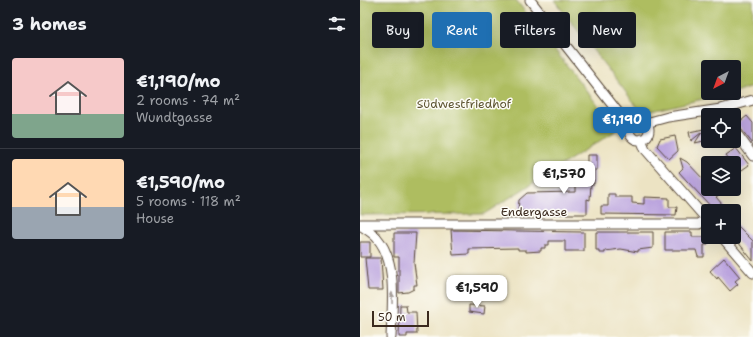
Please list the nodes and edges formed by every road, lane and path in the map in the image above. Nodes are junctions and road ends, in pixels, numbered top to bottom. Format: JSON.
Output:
{"nodes":[{"id":1,"x":530,"y":0,"type":"edge"},
{"id":2,"x":753,"y":100,"type":"edge"},
{"id":3,"x":732,"y":108,"type":"edge"},
{"id":4,"x":701,"y":114,"type":"edge"},
{"id":5,"x":646,"y":122,"type":"junction"},
{"id":6,"x":630,"y":124,"type":"junction"},
{"id":7,"x":641,"y":140,"type":"junction"},
{"id":8,"x":741,"y":140,"type":"edge"},
{"id":9,"x":753,"y":156,"type":"edge"},
{"id":10,"x":701,"y":213,"type":"edge"},
{"id":11,"x":701,"y":223,"type":"edge"},
{"id":12,"x":360,"y":225,"type":"edge"},
{"id":13,"x":728,"y":244,"type":"edge"},
{"id":14,"x":753,"y":273,"type":"edge"},
{"id":15,"x":391,"y":337,"type":"edge"}],
"edges":[{"from":1,"to":6,"type":"street"},
{"from":2,"to":3,"type":"street"},
{"from":4,"to":5,"type":"street"},
{"from":5,"to":6,"type":"street"},
{"from":5,"to":7,"type":"street"},
{"from":6,"to":7,"type":"street"},
{"from":7,"to":10,"type":"street"},
{"from":8,"to":9,"type":"street"},
{"from":11,"to":12,"type":"street","name":"Endergasse"},
{"from":15,"to":12,"type":"street","one_way":true},
{"from":13,"to":14,"type":"street"}]}
